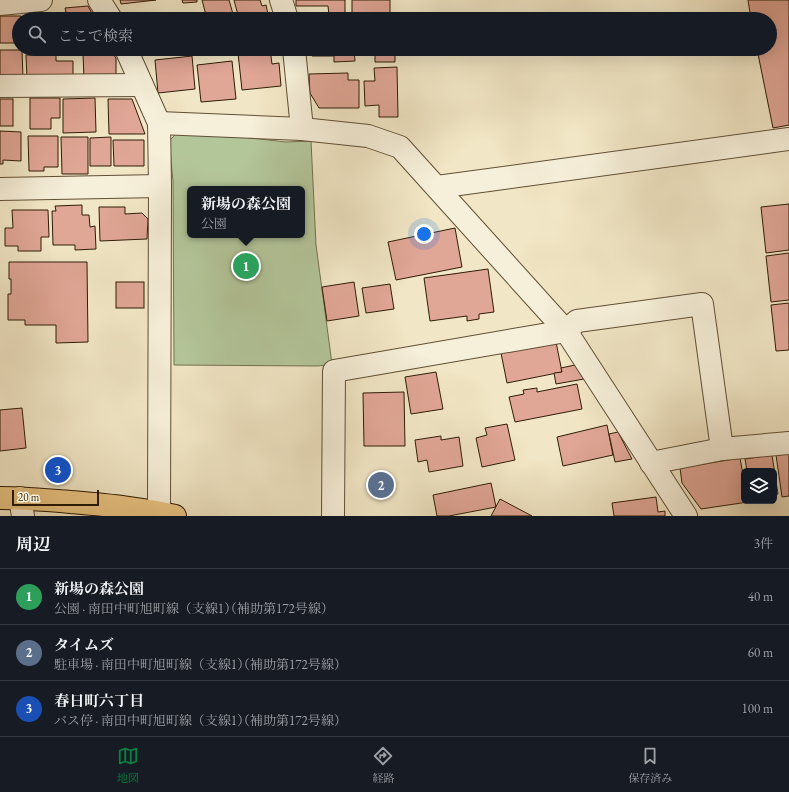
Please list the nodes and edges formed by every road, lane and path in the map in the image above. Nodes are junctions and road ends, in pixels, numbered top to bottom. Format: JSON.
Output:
{"nodes":[{"id":1,"x":41,"y":0,"type":"edge"},
{"id":2,"x":99,"y":0,"type":"edge"},
{"id":3,"x":281,"y":0,"type":"edge"},
{"id":4,"x":0,"y":4,"type":"edge"},
{"id":5,"x":107,"y":12,"type":"edge"},
{"id":6,"x":285,"y":12,"type":"edge"},
{"id":7,"x":129,"y":56,"type":"edge"},
{"id":8,"x":295,"y":56,"type":"edge"},
{"id":9,"x":142,"y":85,"type":"junction"},
{"id":10,"x":0,"y":86,"type":"edge"},
{"id":11,"x":159,"y":123,"type":"junction"},
{"id":12,"x":302,"y":129,"type":"junction"},
{"id":13,"x":789,"y":139,"type":"edge"},
{"id":14,"x":160,"y":186,"type":"junction"},
{"id":15,"x":437,"y":187,"type":"junction"},
{"id":16,"x":0,"y":189,"type":"edge"},
{"id":17,"x":566,"y":331,"type":"junction"},
{"id":18,"x":789,"y":443,"type":"edge"},
{"id":19,"x":722,"y":449,"type":"junction"},
{"id":20,"x":651,"y":464,"type":"junction"},
{"id":21,"x":14,"y":504,"type":"edge"},
{"id":22,"x":167,"y":514,"type":"edge"},
{"id":23,"x":333,"y":516,"type":"edge"},
{"id":24,"x":686,"y":516,"type":"edge"}],
"edges":[{"from":1,"to":4,"type":"street"},
{"from":2,"to":5,"type":"street"},
{"from":3,"to":6,"type":"street"},
{"from":7,"to":9,"type":"street"},
{"from":8,"to":12,"type":"street"},
{"from":9,"to":10,"type":"street"},
{"from":9,"to":11,"type":"street"},
{"from":11,"to":12,"type":"street"},
{"from":11,"to":14,"type":"street"},
{"from":12,"to":15,"type":"street"},
{"from":13,"to":15,"type":"street"},
{"from":14,"to":16,"type":"street"},
{"from":14,"to":22,"type":"street"},
{"from":15,"to":17,"type":"street"},
{"from":17,"to":19,"type":"street"},
{"from":17,"to":20,"type":"street"},
{"from":17,"to":23,"type":"street"},
{"from":18,"to":19,"type":"street"},
{"from":19,"to":20,"type":"street"},
{"from":20,"to":24,"type":"street"},
{"from":21,"to":22,"type":"main road"}]}
